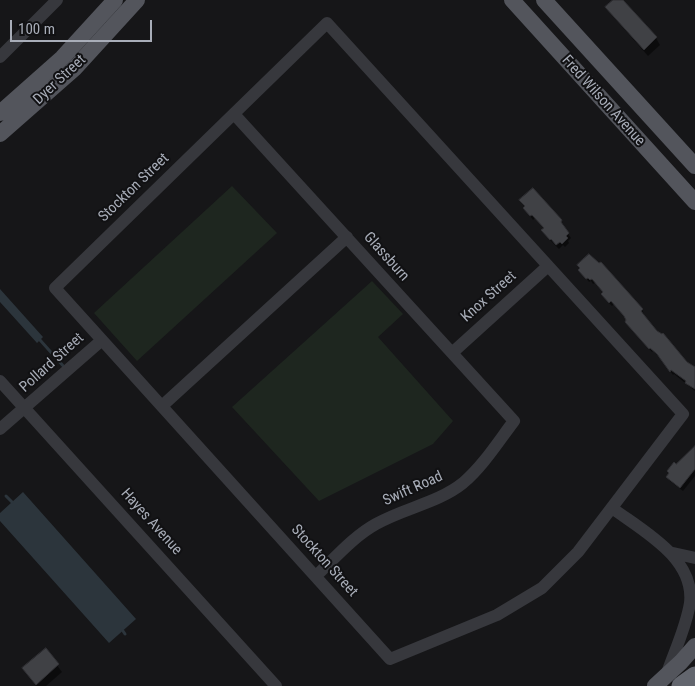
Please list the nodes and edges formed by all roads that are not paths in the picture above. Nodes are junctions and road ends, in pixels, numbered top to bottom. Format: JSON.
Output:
{"nodes":[{"id":1,"x":57,"y":0,"type":"edge"},
{"id":2,"x":115,"y":0,"type":"edge"},
{"id":3,"x":137,"y":0,"type":"edge"},
{"id":4,"x":512,"y":0,"type":"edge"},
{"id":5,"x":544,"y":0,"type":"edge"},
{"id":6,"x":0,"y":56,"type":"edge"},
{"id":7,"x":0,"y":113,"type":"edge"},
{"id":8,"x":234,"y":114,"type":"junction"},
{"id":9,"x":0,"y":134,"type":"edge"},
{"id":10,"x":695,"y":166,"type":"edge"},
{"id":11,"x":695,"y":202,"type":"edge"},
{"id":12,"x":347,"y":238,"type":"junction"},
{"id":13,"x":548,"y":266,"type":"junction"},
{"id":14,"x":102,"y":340,"type":"junction"},
{"id":15,"x":452,"y":353,"type":"junction"},
{"id":16,"x":0,"y":381,"type":"edge"},
{"id":17,"x":162,"y":406,"type":"junction"},
{"id":18,"x":25,"y":408,"type":"junction"},
{"id":19,"x":514,"y":421,"type":"joint"},
{"id":20,"x":0,"y":429,"type":"edge"},
{"id":21,"x":612,"y":508,"type":"junction"},
{"id":22,"x":673,"y":553,"type":"junction"},
{"id":23,"x":695,"y":558,"type":"edge"},
{"id":24,"x":316,"y":576,"type":"junction"},
{"id":25,"x":695,"y":646,"type":"edge"},
{"id":26,"x":695,"y":676,"type":"edge"},
{"id":27,"x":667,"y":684,"type":"edge"},
{"id":28,"x":276,"y":686,"type":"edge"},
{"id":29,"x":687,"y":686,"type":"edge"}],
"edges":[{"from":1,"to":6,"type":"street"},
{"from":2,"to":7,"type":"main road","name":"Dyer Street"},
{"from":3,"to":9,"type":"main road","name":"Dyer Street"},
{"from":4,"to":11,"type":"main road","name":"Fred Wilson Avenue"},
{"from":5,"to":10,"type":"main road","name":"Fred Wilson Avenue"},
{"from":8,"to":12,"type":"street","name":"Glassburn"},
{"from":8,"to":13,"type":"street","name":"Stockton Street"},
{"from":8,"to":14,"type":"street","name":"Stockton Street"},
{"from":12,"to":15,"type":"street","name":"Glassburn"},
{"from":12,"to":17,"type":"street"},
{"from":13,"to":15,"type":"street","name":"Knox Street"},
{"from":13,"to":21,"type":"street","name":"Stockton Street"},
{"from":14,"to":17,"type":"street","name":"Stockton Street"},
{"from":14,"to":18,"type":"street","name":"Pollard Street"},
{"from":15,"to":19,"type":"street","name":"Glassburn"},
{"from":16,"to":18,"type":"street","name":"Hayes Avenue"},
{"from":17,"to":24,"type":"street","name":"Stockton Street"},
{"from":18,"to":20,"type":"street","name":"Pollard Street"},
{"from":18,"to":28,"type":"street","name":"Hayes Avenue"},
{"from":19,"to":24,"type":"street","name":"Swift Road"},
{"from":21,"to":22,"type":"street"},
{"from":21,"to":24,"type":"street","name":"Stockton Street"},
{"from":22,"to":23,"type":"street"},
{"from":22,"to":27,"type":"street"},
{"from":25,"to":27,"type":"main road"},
{"from":26,"to":27,"type":"highway"},
{"from":26,"to":29,"type":"main road"}]}
